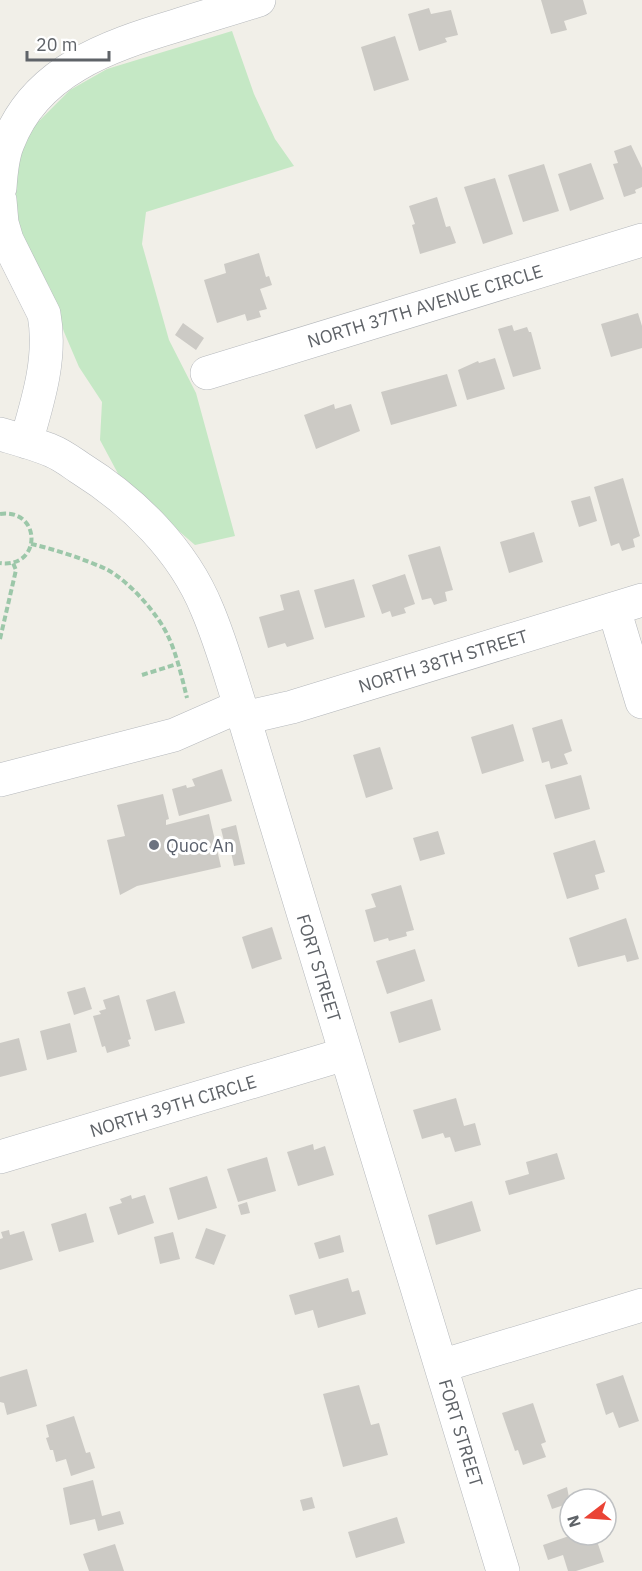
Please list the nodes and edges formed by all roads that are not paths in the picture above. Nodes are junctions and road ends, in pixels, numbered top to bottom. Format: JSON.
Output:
{"nodes":[{"id":1,"x":259,"y":0,"type":"edge"},
{"id":2,"x":0,"y":188,"type":"edge"},
{"id":3,"x":0,"y":200,"type":"edge"},
{"id":4,"x":642,"y":240,"type":"edge"},
{"id":5,"x":207,"y":373,"type":"dead end"},
{"id":6,"x":13,"y":438,"type":"edge"},
{"id":7,"x":628,"y":604,"type":"edge"},
{"id":8,"x":642,"y":702,"type":"edge"},
{"id":9,"x":242,"y":712,"type":"junction"},
{"id":10,"x":0,"y":780,"type":"edge"},
{"id":11,"x":345,"y":1054,"type":"junction"},
{"id":12,"x":0,"y":1157,"type":"edge"},
{"id":13,"x":642,"y":1305,"type":"edge"},
{"id":14,"x":441,"y":1366,"type":"junction"},
{"id":15,"x":503,"y":1571,"type":"edge"}],
"edges":[{"from":1,"to":2,"type":"street"},
{"from":3,"to":6,"type":"street"},
{"from":4,"to":5,"type":"street","name":"NORTH 37TH AVENUE CIRCLE"},
{"from":6,"to":9,"type":"street","name":"FORT STREET"},
{"from":7,"to":8,"type":"street"},
{"from":7,"to":9,"type":"street","name":"NORTH 38TH STREET"},
{"from":9,"to":10,"type":"street","name":"NORTH 38TH STREET"},
{"from":9,"to":11,"type":"street","name":"FORT STREET"},
{"from":11,"to":12,"type":"street","name":"NORTH 39TH CIRCLE"},
{"from":11,"to":14,"type":"street","name":"FORT STREET"},
{"from":13,"to":14,"type":"street"},
{"from":14,"to":15,"type":"street","name":"FORT STREET"}]}
